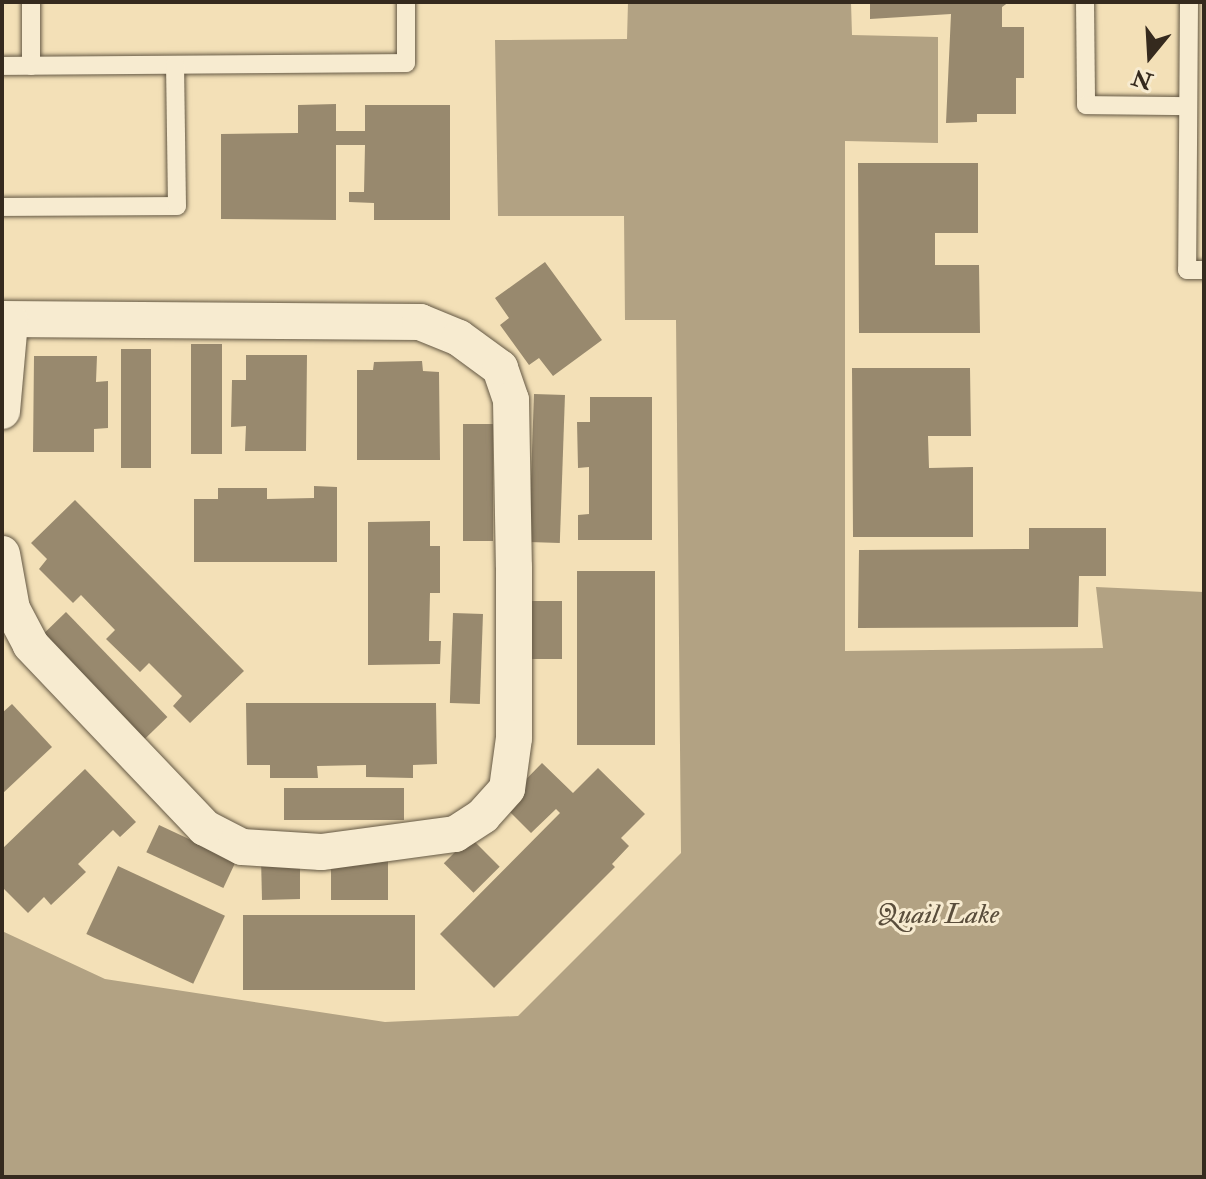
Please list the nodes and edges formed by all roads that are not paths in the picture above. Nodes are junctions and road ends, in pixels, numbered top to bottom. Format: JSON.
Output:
{"nodes":[{"id":1,"x":31,"y":2,"type":"edge"},
{"id":2,"x":406,"y":2,"type":"edge"},
{"id":3,"x":1085,"y":2,"type":"edge"},
{"id":4,"x":1189,"y":2,"type":"edge"},
{"id":5,"x":175,"y":65,"type":"junction"},
{"id":6,"x":2,"y":66,"type":"edge"},
{"id":7,"x":31,"y":66,"type":"junction"},
{"id":8,"x":1187,"y":106,"type":"junction"},
{"id":9,"x":2,"y":207,"type":"edge"},
{"id":10,"x":1204,"y":270,"type":"edge"},
{"id":11,"x":6,"y":320,"type":"edge"},
{"id":12,"x":2,"y":411,"type":"edge"},
{"id":13,"x":2,"y":554,"type":"edge"}],
"edges":[{"from":1,"to":7,"type":"lane"},
{"from":2,"to":5,"type":"lane"},
{"from":3,"to":8,"type":"lane"},
{"from":4,"to":8,"type":"lane"},
{"from":5,"to":7,"type":"lane"},
{"from":5,"to":9,"type":"lane"},
{"from":6,"to":7,"type":"lane"},
{"from":8,"to":10,"type":"lane"},
{"from":11,"to":12,"type":"street"},
{"from":11,"to":13,"type":"street"}]}
